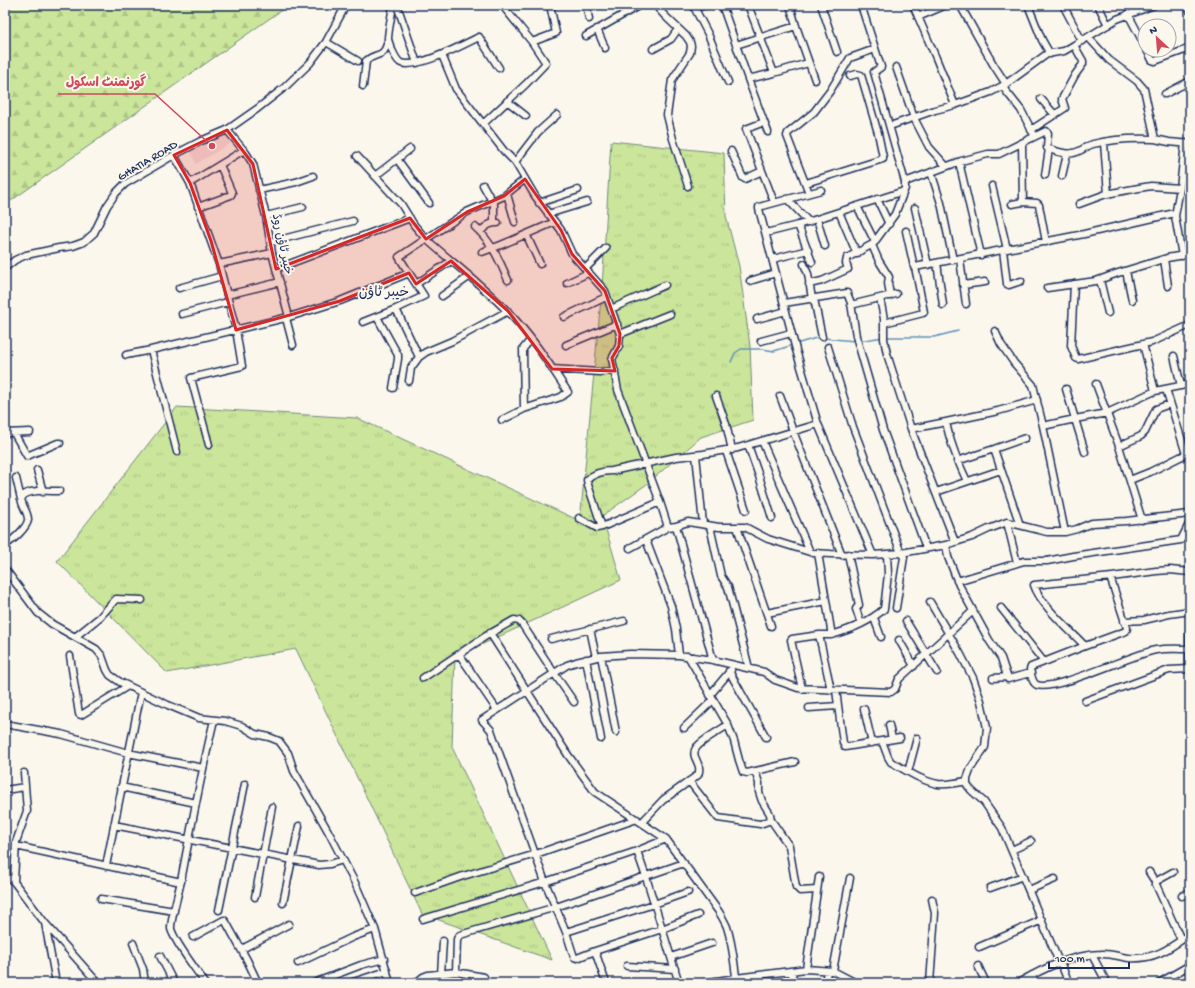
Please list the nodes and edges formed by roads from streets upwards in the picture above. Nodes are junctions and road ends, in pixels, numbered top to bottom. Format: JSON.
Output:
{"nodes":[{"id":1,"x":346,"y":5,"type":"edge"},
{"id":2,"x":392,"y":5,"type":"edge"},
{"id":3,"x":397,"y":5,"type":"edge"},
{"id":4,"x":502,"y":5,"type":"edge"},
{"id":5,"x":550,"y":5,"type":"edge"},
{"id":6,"x":586,"y":5,"type":"edge"},
{"id":7,"x":640,"y":5,"type":"edge"},
{"id":8,"x":655,"y":5,"type":"edge"},
{"id":9,"x":706,"y":5,"type":"edge"},
{"id":10,"x":722,"y":5,"type":"edge"},
{"id":11,"x":748,"y":5,"type":"edge"},
{"id":12,"x":790,"y":5,"type":"edge"},
{"id":13,"x":821,"y":5,"type":"edge"},
{"id":14,"x":861,"y":5,"type":"edge"},
{"id":15,"x":913,"y":5,"type":"edge"},
{"id":16,"x":946,"y":5,"type":"edge"},
{"id":17,"x":960,"y":5,"type":"edge"},
{"id":18,"x":1028,"y":5,"type":"edge"},
{"id":19,"x":1063,"y":5,"type":"edge"},
{"id":20,"x":1098,"y":5,"type":"edge"},
{"id":21,"x":1154,"y":5,"type":"edge"},
{"id":22,"x":1188,"y":5,"type":"edge"},
{"id":23,"x":694,"y":7,"type":"edge"},
{"id":24,"x":1190,"y":11,"type":"edge"},
{"id":25,"x":1128,"y":14,"type":"junction"},
{"id":26,"x":918,"y":17,"type":"junction"},
{"id":27,"x":589,"y":19,"type":"dead end"},
{"id":28,"x":1108,"y":25,"type":"junction"},
{"id":29,"x":796,"y":26,"type":"junction"},
{"id":30,"x":598,"y":29,"type":"junction"},
{"id":31,"x":678,"y":29,"type":"junction"},
{"id":32,"x":1137,"y":31,"type":"edge"},
{"id":33,"x":586,"y":36,"type":"dead end"},
{"id":34,"x":761,"y":37,"type":"junction"},
{"id":35,"x":388,"y":39,"type":"junction"},
{"id":36,"x":1085,"y":39,"type":"junction"},
{"id":37,"x":326,"y":42,"type":"junction"},
{"id":38,"x":532,"y":42,"type":"junction"},
{"id":39,"x":736,"y":45,"type":"junction"},
{"id":40,"x":1074,"y":45,"type":"junction"},
{"id":41,"x":605,"y":48,"type":"dead end"},
{"id":42,"x":1190,"y":48,"type":"edge"},
{"id":43,"x":653,"y":49,"type":"dead end"},
{"id":44,"x":875,"y":49,"type":"junction"},
{"id":45,"x":837,"y":52,"type":"dead end"},
{"id":46,"x":1177,"y":53,"type":"edge"},
{"id":47,"x":1050,"y":54,"type":"junction"},
{"id":48,"x":442,"y":55,"type":"junction"},
{"id":49,"x":1151,"y":58,"type":"edge"},
{"id":50,"x":1162,"y":58,"type":"edge"},
{"id":51,"x":358,"y":61,"type":"dead end"},
{"id":52,"x":417,"y":63,"type":"junction"},
{"id":53,"x":808,"y":63,"type":"junction"},
{"id":54,"x":896,"y":67,"type":"dead end"},
{"id":55,"x":499,"y":68,"type":"dead end"},
{"id":56,"x":774,"y":73,"type":"junction"},
{"id":57,"x":850,"y":76,"type":"dead end"},
{"id":58,"x":748,"y":79,"type":"junction"},
{"id":59,"x":814,"y":80,"type":"dead end"},
{"id":60,"x":1190,"y":81,"type":"edge"},
{"id":61,"x":728,"y":82,"type":"dead end"},
{"id":62,"x":1004,"y":85,"type":"junction"},
{"id":63,"x":363,"y":86,"type":"dead end"},
{"id":64,"x":1165,"y":94,"type":"dead end"},
{"id":65,"x":1041,"y":100,"type":"dead end"},
{"id":66,"x":507,"y":101,"type":"junction"},
{"id":67,"x":955,"y":105,"type":"junction"},
{"id":68,"x":557,"y":115,"type":"dead end"},
{"id":69,"x":1055,"y":115,"type":"junction"},
{"id":70,"x":526,"y":116,"type":"dead end"},
{"id":71,"x":914,"y":118,"type":"junction"},
{"id":72,"x":764,"y":122,"type":"junction"},
{"id":73,"x":483,"y":124,"type":"junction"},
{"id":74,"x":890,"y":128,"type":"junction"},
{"id":75,"x":227,"y":130,"type":"junction"},
{"id":76,"x":1031,"y":130,"type":"junction"},
{"id":77,"x":768,"y":132,"type":"dead end"},
{"id":78,"x":878,"y":133,"type":"junction"},
{"id":79,"x":1035,"y":137,"type":"junction"},
{"id":80,"x":1155,"y":139,"type":"junction"},
{"id":81,"x":1104,"y":142,"type":"junction"},
{"id":82,"x":1022,"y":143,"type":"junction"},
{"id":83,"x":1188,"y":144,"type":"edge"},
{"id":84,"x":410,"y":149,"type":"dead end"},
{"id":85,"x":1049,"y":149,"type":"junction"},
{"id":86,"x":244,"y":150,"type":"junction"},
{"id":87,"x":731,"y":151,"type":"dead end"},
{"id":88,"x":1066,"y":154,"type":"junction"},
{"id":89,"x":174,"y":155,"type":"junction"},
{"id":90,"x":357,"y":156,"type":"dead end"},
{"id":91,"x":397,"y":159,"type":"junction"},
{"id":92,"x":515,"y":162,"type":"junction"},
{"id":93,"x":959,"y":162,"type":"junction"},
{"id":94,"x":220,"y":165,"type":"junction"},
{"id":95,"x":946,"y":166,"type":"junction"},
{"id":96,"x":762,"y":171,"type":"junction"},
{"id":97,"x":931,"y":172,"type":"junction"},
{"id":98,"x":1045,"y":175,"type":"dead end"},
{"id":99,"x":313,"y":176,"type":"dead end"},
{"id":100,"x":375,"y":176,"type":"junction"},
{"id":101,"x":1062,"y":176,"type":"dead end"},
{"id":102,"x":525,"y":179,"type":"junction"},
{"id":103,"x":905,"y":182,"type":"junction"},
{"id":104,"x":190,"y":183,"type":"junction"},
{"id":105,"x":806,"y":183,"type":"junction"},
{"id":106,"x":484,"y":185,"type":"dead end"},
{"id":107,"x":688,"y":186,"type":"dead end"},
{"id":108,"x":992,"y":186,"type":"dead end"},
{"id":109,"x":1180,"y":188,"type":"junction"},
{"id":110,"x":260,"y":190,"type":"junction"},
{"id":111,"x":578,"y":190,"type":"dead end"},
{"id":112,"x":821,"y":190,"type":"dead end"},
{"id":113,"x":904,"y":191,"type":"junction"},
{"id":114,"x":809,"y":193,"type":"junction"},
{"id":115,"x":507,"y":194,"type":"junction"},
{"id":116,"x":1108,"y":194,"type":"junction"},
{"id":117,"x":787,"y":199,"type":"junction"},
{"id":118,"x":877,"y":199,"type":"junction"},
{"id":119,"x":493,"y":201,"type":"junction"},
{"id":120,"x":587,"y":202,"type":"dead end"},
{"id":121,"x":774,"y":202,"type":"junction"},
{"id":122,"x":1023,"y":202,"type":"junction"},
{"id":123,"x":429,"y":203,"type":"dead end"},
{"id":124,"x":539,"y":203,"type":"junction"},
{"id":125,"x":1012,"y":204,"type":"dead end"},
{"id":126,"x":1079,"y":204,"type":"dead end"},
{"id":127,"x":857,"y":206,"type":"junction"},
{"id":128,"x":198,"y":207,"type":"junction"},
{"id":129,"x":303,"y":207,"type":"dead end"},
{"id":130,"x":916,"y":208,"type":"dead end"},
{"id":131,"x":839,"y":212,"type":"junction"},
{"id":132,"x":1175,"y":213,"type":"junction"},
{"id":133,"x":548,"y":214,"type":"junction"},
{"id":134,"x":266,"y":216,"type":"junction"},
{"id":135,"x":410,"y":218,"type":"junction"},
{"id":136,"x":817,"y":219,"type":"junction"},
{"id":137,"x":353,"y":221,"type":"dead end"},
{"id":138,"x":515,"y":222,"type":"dead end"},
{"id":139,"x":555,"y":222,"type":"junction"},
{"id":140,"x":809,"y":222,"type":"junction"},
{"id":141,"x":889,"y":224,"type":"junction"},
{"id":142,"x":798,"y":225,"type":"junction"},
{"id":143,"x":475,"y":227,"type":"dead end"},
{"id":144,"x":906,"y":231,"type":"dead end"},
{"id":145,"x":480,"y":232,"type":"junction"},
{"id":146,"x":766,"y":233,"type":"junction"},
{"id":147,"x":526,"y":234,"type":"junction"},
{"id":148,"x":426,"y":239,"type":"junction"},
{"id":149,"x":270,"y":242,"type":"junction"},
{"id":150,"x":1046,"y":242,"type":"junction"},
{"id":151,"x":873,"y":244,"type":"junction"},
{"id":152,"x":825,"y":246,"type":"dead end"},
{"id":153,"x":493,"y":248,"type":"junction"},
{"id":154,"x":606,"y":248,"type":"dead end"},
{"id":155,"x":808,"y":250,"type":"junction"},
{"id":156,"x":1005,"y":250,"type":"junction"},
{"id":157,"x":482,"y":252,"type":"dead end"},
{"id":158,"x":272,"y":253,"type":"junction"},
{"id":159,"x":856,"y":254,"type":"junction"},
{"id":160,"x":1190,"y":254,"type":"edge"},
{"id":161,"x":982,"y":255,"type":"junction"},
{"id":162,"x":1182,"y":256,"type":"junction"},
{"id":163,"x":773,"y":259,"type":"junction"},
{"id":164,"x":956,"y":259,"type":"junction"},
{"id":165,"x":1164,"y":259,"type":"junction"},
{"id":166,"x":450,"y":261,"type":"junction"},
{"id":167,"x":812,"y":262,"type":"dead end"},
{"id":168,"x":937,"y":263,"type":"junction"},
{"id":169,"x":219,"y":264,"type":"junction"},
{"id":170,"x":540,"y":264,"type":"dead end"},
{"id":171,"x":804,"y":264,"type":"dead end"},
{"id":172,"x":928,"y":265,"type":"junction"},
{"id":173,"x":5,"y":268,"type":"edge"},
{"id":174,"x":916,"y":268,"type":"junction"},
{"id":175,"x":276,"y":270,"type":"junction"},
{"id":176,"x":587,"y":271,"type":"junction"},
{"id":177,"x":1126,"y":271,"type":"junction"},
{"id":178,"x":409,"y":273,"type":"junction"},
{"id":179,"x":776,"y":273,"type":"junction"},
{"id":180,"x":222,"y":276,"type":"junction"},
{"id":181,"x":470,"y":276,"type":"junction"},
{"id":182,"x":508,"y":280,"type":"dead end"},
{"id":183,"x":1100,"y":280,"type":"junction"},
{"id":184,"x":750,"y":281,"type":"dead end"},
{"id":185,"x":280,"y":282,"type":"junction"},
{"id":186,"x":985,"y":282,"type":"dead end"},
{"id":187,"x":1021,"y":282,"type":"dead end"},
{"id":188,"x":567,"y":283,"type":"dead end"},
{"id":189,"x":416,"y":284,"type":"junction"},
{"id":190,"x":809,"y":284,"type":"junction"},
{"id":191,"x":1074,"y":284,"type":"junction"},
{"id":192,"x":665,"y":285,"type":"dead end"},
{"id":193,"x":963,"y":285,"type":"junction"},
{"id":194,"x":1168,"y":286,"type":"dead end"},
{"id":195,"x":179,"y":288,"type":"dead end"},
{"id":196,"x":1046,"y":288,"type":"dead end"},
{"id":197,"x":442,"y":296,"type":"dead end"},
{"id":198,"x":606,"y":297,"type":"junction"},
{"id":199,"x":813,"y":298,"type":"junction"},
{"id":200,"x":880,"y":298,"type":"junction"},
{"id":201,"x":227,"y":299,"type":"junction"},
{"id":202,"x":1132,"y":300,"type":"dead end"},
{"id":203,"x":784,"y":303,"type":"junction"},
{"id":204,"x":966,"y":304,"type":"dead end"},
{"id":205,"x":943,"y":305,"type":"dead end"},
{"id":206,"x":851,"y":306,"type":"junction"},
{"id":207,"x":396,"y":309,"type":"junction"},
{"id":208,"x":611,"y":309,"type":"junction"},
{"id":209,"x":508,"y":311,"type":"junction"},
{"id":210,"x":786,"y":311,"type":"junction"},
{"id":211,"x":1108,"y":313,"type":"dead end"},
{"id":212,"x":182,"y":314,"type":"dead end"},
{"id":213,"x":670,"y":314,"type":"dead end"},
{"id":214,"x":287,"y":317,"type":"junction"},
{"id":215,"x":377,"y":317,"type":"junction"},
{"id":216,"x":564,"y":317,"type":"dead end"},
{"id":217,"x":757,"y":319,"type":"dead end"},
{"id":218,"x":362,"y":322,"type":"dead end"},
{"id":219,"x":884,"y":323,"type":"junction"},
{"id":220,"x":616,"y":324,"type":"junction"},
{"id":221,"x":1190,"y":325,"type":"edge"},
{"id":222,"x":236,"y":330,"type":"junction"},
{"id":223,"x":995,"y":331,"type":"dead end"},
{"id":224,"x":791,"y":333,"type":"junction"},
{"id":225,"x":620,"y":334,"type":"junction"},
{"id":226,"x":822,"y":337,"type":"dead end"},
{"id":227,"x":531,"y":339,"type":"junction"},
{"id":228,"x":761,"y":341,"type":"dead end"},
{"id":229,"x":1142,"y":344,"type":"junction"},
{"id":230,"x":293,"y":345,"type":"dead end"},
{"id":231,"x":566,"y":345,"type":"dead end"},
{"id":232,"x":828,"y":347,"type":"dead end"},
{"id":233,"x":151,"y":350,"type":"junction"},
{"id":234,"x":126,"y":355,"type":"dead end"},
{"id":235,"x":1174,"y":356,"type":"dead end"},
{"id":236,"x":419,"y":357,"type":"junction"},
{"id":237,"x":552,"y":369,"type":"junction"},
{"id":238,"x":615,"y":371,"type":"junction"},
{"id":239,"x":409,"y":381,"type":"dead end"},
{"id":240,"x":1096,"y":384,"type":"dead end"},
{"id":241,"x":1190,"y":384,"type":"edge"},
{"id":242,"x":1180,"y":386,"type":"junction"},
{"id":243,"x":393,"y":388,"type":"dead end"},
{"id":244,"x":1066,"y":389,"type":"dead end"},
{"id":245,"x":1166,"y":389,"type":"junction"},
{"id":246,"x":1155,"y":391,"type":"junction"},
{"id":247,"x":716,"y":396,"type":"dead end"},
{"id":248,"x":780,"y":396,"type":"dead end"},
{"id":249,"x":1036,"y":400,"type":"junction"},
{"id":250,"x":1170,"y":404,"type":"junction"},
{"id":251,"x":524,"y":410,"type":"junction"},
{"id":252,"x":1107,"y":414,"type":"junction"},
{"id":253,"x":1075,"y":419,"type":"junction"},
{"id":254,"x":502,"y":420,"type":"dead end"},
{"id":255,"x":946,"y":422,"type":"junction"},
{"id":256,"x":818,"y":424,"type":"junction"},
{"id":257,"x":1043,"y":426,"type":"junction"},
{"id":258,"x":911,"y":429,"type":"junction"},
{"id":259,"x":793,"y":431,"type":"junction"},
{"id":260,"x":30,"y":432,"type":"dead end"},
{"id":261,"x":5,"y":433,"type":"edge"},
{"id":262,"x":14,"y":433,"type":"junction"},
{"id":263,"x":1025,"y":438,"type":"dead end"},
{"id":264,"x":762,"y":441,"type":"junction"},
{"id":265,"x":60,"y":443,"type":"dead end"},
{"id":266,"x":209,"y":445,"type":"dead end"},
{"id":267,"x":748,"y":446,"type":"junction"},
{"id":268,"x":1119,"y":446,"type":"junction"},
{"id":269,"x":994,"y":449,"type":"junction"},
{"id":270,"x":729,"y":450,"type":"junction"},
{"id":271,"x":177,"y":452,"type":"dead end"},
{"id":272,"x":1085,"y":452,"type":"dead end"},
{"id":273,"x":1188,"y":454,"type":"edge"},
{"id":274,"x":696,"y":455,"type":"junction"},
{"id":275,"x":957,"y":461,"type":"junction"},
{"id":276,"x":645,"y":464,"type":"junction"},
{"id":277,"x":37,"y":470,"type":"dead end"},
{"id":278,"x":1002,"y":470,"type":"junction"},
{"id":279,"x":16,"y":478,"type":"dead end"},
{"id":280,"x":1130,"y":480,"type":"junction"},
{"id":281,"x":967,"y":481,"type":"junction"},
{"id":282,"x":59,"y":491,"type":"dead end"},
{"id":283,"x":43,"y":492,"type":"junction"},
{"id":284,"x":936,"y":492,"type":"junction"},
{"id":285,"x":21,"y":498,"type":"junction"},
{"id":286,"x":660,"y":502,"type":"junction"},
{"id":287,"x":746,"y":510,"type":"dead end"},
{"id":288,"x":1190,"y":514,"type":"edge"},
{"id":289,"x":579,"y":518,"type":"dead end"},
{"id":290,"x":772,"y":518,"type":"dead end"},
{"id":291,"x":1142,"y":520,"type":"junction"},
{"id":292,"x":1007,"y":522,"type":"junction"},
{"id":293,"x":1190,"y":522,"type":"edge"},
{"id":294,"x":706,"y":525,"type":"junction"},
{"id":295,"x":1020,"y":525,"type":"junction"},
{"id":296,"x":676,"y":526,"type":"junction"},
{"id":297,"x":737,"y":526,"type":"junction"},
{"id":298,"x":602,"y":527,"type":"junction"},
{"id":299,"x":668,"y":527,"type":"junction"},
{"id":300,"x":1065,"y":532,"type":"junction"},
{"id":301,"x":646,"y":540,"type":"junction"},
{"id":302,"x":955,"y":542,"type":"junction"},
{"id":303,"x":5,"y":545,"type":"edge"},
{"id":304,"x":946,"y":545,"type":"junction"},
{"id":305,"x":630,"y":548,"type":"dead end"},
{"id":306,"x":926,"y":548,"type":"junction"},
{"id":307,"x":810,"y":552,"type":"junction"},
{"id":308,"x":818,"y":553,"type":"junction"},
{"id":309,"x":901,"y":553,"type":"junction"},
{"id":310,"x":845,"y":554,"type":"junction"},
{"id":311,"x":887,"y":554,"type":"junction"},
{"id":312,"x":873,"y":555,"type":"junction"},
{"id":313,"x":1017,"y":563,"type":"junction"},
{"id":314,"x":5,"y":569,"type":"edge"},
{"id":315,"x":1190,"y":572,"type":"edge"},
{"id":316,"x":1110,"y":577,"type":"junction"},
{"id":317,"x":957,"y":581,"type":"junction"},
{"id":318,"x":142,"y":600,"type":"dead end"},
{"id":319,"x":826,"y":601,"type":"junction"},
{"id":320,"x":930,"y":602,"type":"dead end"},
{"id":321,"x":896,"y":608,"type":"dead end"},
{"id":322,"x":1001,"y":608,"type":"dead end"},
{"id":323,"x":973,"y":611,"type":"junction"},
{"id":324,"x":1190,"y":611,"type":"edge"},
{"id":325,"x":767,"y":613,"type":"junction"},
{"id":326,"x":874,"y":618,"type":"junction"},
{"id":327,"x":1190,"y":619,"type":"edge"},
{"id":328,"x":1124,"y":620,"type":"junction"},
{"id":329,"x":624,"y":621,"type":"dead end"},
{"id":330,"x":906,"y":621,"type":"dead end"},
{"id":331,"x":861,"y":624,"type":"junction"},
{"id":332,"x":771,"y":626,"type":"dead end"},
{"id":333,"x":590,"y":629,"type":"junction"},
{"id":334,"x":490,"y":633,"type":"junction"},
{"id":335,"x":949,"y":633,"type":"junction"},
{"id":336,"x":819,"y":635,"type":"junction"},
{"id":337,"x":831,"y":635,"type":"junction"},
{"id":338,"x":75,"y":637,"type":"junction"},
{"id":339,"x":881,"y":637,"type":"dead end"},
{"id":340,"x":551,"y":639,"type":"dead end"},
{"id":341,"x":899,"y":640,"type":"dead end"},
{"id":342,"x":1085,"y":646,"type":"junction"},
{"id":343,"x":1190,"y":649,"type":"edge"},
{"id":344,"x":459,"y":654,"type":"junction"},
{"id":345,"x":927,"y":654,"type":"junction"},
{"id":346,"x":679,"y":655,"type":"junction"},
{"id":347,"x":70,"y":656,"type":"dead end"},
{"id":348,"x":688,"y":656,"type":"junction"},
{"id":349,"x":598,"y":657,"type":"junction"},
{"id":350,"x":586,"y":659,"type":"junction"},
{"id":351,"x":713,"y":660,"type":"junction"},
{"id":352,"x":1044,"y":662,"type":"junction"},
{"id":353,"x":734,"y":665,"type":"junction"},
{"id":354,"x":914,"y":666,"type":"junction"},
{"id":355,"x":748,"y":668,"type":"junction"},
{"id":356,"x":1189,"y":669,"type":"edge"},
{"id":357,"x":729,"y":671,"type":"junction"},
{"id":358,"x":937,"y":672,"type":"dead end"},
{"id":359,"x":554,"y":673,"type":"junction"},
{"id":360,"x":1031,"y":673,"type":"junction"},
{"id":361,"x":1008,"y":677,"type":"junction"},
{"id":362,"x":423,"y":678,"type":"dead end"},
{"id":363,"x":993,"y":678,"type":"dead end"},
{"id":364,"x":128,"y":686,"type":"junction"},
{"id":365,"x":802,"y":689,"type":"junction"},
{"id":366,"x":528,"y":690,"type":"junction"},
{"id":367,"x":833,"y":690,"type":"junction"},
{"id":368,"x":141,"y":692,"type":"junction"},
{"id":369,"x":712,"y":698,"type":"junction"},
{"id":370,"x":1085,"y":701,"type":"dead end"},
{"id":371,"x":574,"y":702,"type":"dead end"},
{"id":372,"x":838,"y":706,"type":"junction"},
{"id":373,"x":809,"y":708,"type":"dead end"},
{"id":374,"x":864,"y":708,"type":"dead end"},
{"id":375,"x":497,"y":710,"type":"junction"},
{"id":376,"x":214,"y":720,"type":"junction"},
{"id":377,"x":5,"y":724,"type":"edge"},
{"id":378,"x":728,"y":725,"type":"junction"},
{"id":379,"x":889,"y":725,"type":"dead end"},
{"id":380,"x":684,"y":728,"type":"dead end"},
{"id":381,"x":616,"y":732,"type":"dead end"},
{"id":382,"x":766,"y":737,"type":"dead end"},
{"id":383,"x":900,"y":738,"type":"dead end"},
{"id":384,"x":917,"y":738,"type":"dead end"},
{"id":385,"x":601,"y":739,"type":"dead end"},
{"id":386,"x":892,"y":740,"type":"junction"},
{"id":387,"x":882,"y":741,"type":"junction"},
{"id":388,"x":872,"y":743,"type":"junction"},
{"id":389,"x":128,"y":753,"type":"junction"},
{"id":390,"x":795,"y":762,"type":"dead end"},
{"id":391,"x":203,"y":768,"type":"junction"},
{"id":392,"x":755,"y":771,"type":"junction"},
{"id":393,"x":908,"y":772,"type":"junction"},
{"id":394,"x":24,"y":773,"type":"dead end"},
{"id":395,"x":688,"y":782,"type":"junction"},
{"id":396,"x":966,"y":782,"type":"junction"},
{"id":397,"x":245,"y":784,"type":"dead end"},
{"id":398,"x":25,"y":787,"type":"junction"},
{"id":399,"x":121,"y":787,"type":"junction"},
{"id":400,"x":5,"y":790,"type":"edge"},
{"id":401,"x":196,"y":803,"type":"junction"},
{"id":402,"x":272,"y":807,"type":"dead end"},
{"id":403,"x":771,"y":820,"type":"junction"},
{"id":404,"x":639,"y":821,"type":"junction"},
{"id":405,"x":114,"y":825,"type":"junction"},
{"id":406,"x":300,"y":826,"type":"dead end"},
{"id":407,"x":188,"y":840,"type":"junction"},
{"id":408,"x":666,"y":840,"type":"junction"},
{"id":409,"x":1031,"y":841,"type":"dead end"},
{"id":410,"x":16,"y":846,"type":"junction"},
{"id":411,"x":232,"y":849,"type":"junction"},
{"id":412,"x":1012,"y":850,"type":"junction"},
{"id":413,"x":637,"y":851,"type":"junction"},
{"id":414,"x":262,"y":854,"type":"junction"},
{"id":415,"x":536,"y":854,"type":"junction"},
{"id":416,"x":292,"y":860,"type":"junction"},
{"id":417,"x":343,"y":860,"type":"junction"},
{"id":418,"x":684,"y":863,"type":"junction"},
{"id":419,"x":106,"y":866,"type":"junction"},
{"id":420,"x":1149,"y":872,"type":"dead end"},
{"id":421,"x":1173,"y":872,"type":"dead end"},
{"id":422,"x":6,"y":875,"type":"edge"},
{"id":423,"x":1023,"y":876,"type":"junction"},
{"id":424,"x":646,"y":877,"type":"junction"},
{"id":425,"x":819,"y":877,"type":"dead end"},
{"id":426,"x":850,"y":878,"type":"dead end"},
{"id":427,"x":1055,"y":878,"type":"dead end"},
{"id":428,"x":14,"y":882,"type":"junction"},
{"id":429,"x":181,"y":882,"type":"junction"},
{"id":430,"x":546,"y":882,"type":"junction"},
{"id":431,"x":1155,"y":882,"type":"junction"},
{"id":432,"x":990,"y":888,"type":"dead end"},
{"id":433,"x":817,"y":890,"type":"junction"},
{"id":434,"x":1029,"y":890,"type":"junction"},
{"id":435,"x":688,"y":892,"type":"dead end"},
{"id":436,"x":415,"y":893,"type":"dead end"},
{"id":437,"x":1190,"y":894,"type":"edge"},
{"id":438,"x":1182,"y":896,"type":"dead end"},
{"id":439,"x":255,"y":897,"type":"dead end"},
{"id":440,"x":932,"y":898,"type":"dead end"},
{"id":441,"x":101,"y":899,"type":"dead end"},
{"id":442,"x":283,"y":903,"type":"dead end"},
{"id":443,"x":654,"y":904,"type":"junction"},
{"id":444,"x":556,"y":907,"type":"junction"},
{"id":445,"x":219,"y":910,"type":"dead end"},
{"id":446,"x":174,"y":911,"type":"junction"},
{"id":447,"x":698,"y":915,"type":"dead end"},
{"id":448,"x":423,"y":919,"type":"dead end"},
{"id":449,"x":1042,"y":920,"type":"junction"},
{"id":450,"x":45,"y":922,"type":"junction"},
{"id":451,"x":290,"y":924,"type":"dead end"},
{"id":452,"x":375,"y":929,"type":"junction"},
{"id":453,"x":662,"y":929,"type":"junction"},
{"id":454,"x":566,"y":932,"type":"junction"},
{"id":455,"x":1190,"y":934,"type":"edge"},
{"id":456,"x":193,"y":937,"type":"dead end"},
{"id":457,"x":1181,"y":940,"type":"junction"},
{"id":458,"x":443,"y":941,"type":"dead end"},
{"id":459,"x":712,"y":942,"type":"dead end"},
{"id":460,"x":133,"y":943,"type":"dead end"},
{"id":461,"x":979,"y":947,"type":"dead end"},
{"id":462,"x":242,"y":949,"type":"junction"},
{"id":463,"x":595,"y":951,"type":"junction"},
{"id":464,"x":1092,"y":955,"type":"junction"},
{"id":465,"x":160,"y":956,"type":"dead end"},
{"id":466,"x":671,"y":956,"type":"junction"},
{"id":467,"x":384,"y":959,"type":"junction"},
{"id":468,"x":1060,"y":962,"type":"junction"},
{"id":469,"x":298,"y":963,"type":"dead end"},
{"id":470,"x":627,"y":966,"type":"dead end"},
{"id":471,"x":978,"y":966,"type":"dead end"},
{"id":472,"x":1189,"y":967,"type":"edge"},
{"id":473,"x":675,"y":969,"type":"junction"},
{"id":474,"x":806,"y":969,"type":"junction"},
{"id":475,"x":387,"y":971,"type":"junction"},
{"id":476,"x":793,"y":971,"type":"junction"},
{"id":477,"x":827,"y":971,"type":"junction"},
{"id":478,"x":834,"y":971,"type":"junction"},
{"id":479,"x":456,"y":972,"type":"junction"},
{"id":480,"x":441,"y":974,"type":"junction"},
{"id":481,"x":1032,"y":975,"type":"junction"},
{"id":482,"x":484,"y":977,"type":"dead end"},
{"id":483,"x":737,"y":980,"type":"edge"},
{"id":484,"x":56,"y":983,"type":"edge"},
{"id":485,"x":98,"y":983,"type":"edge"},
{"id":486,"x":145,"y":983,"type":"edge"},
{"id":487,"x":174,"y":983,"type":"edge"},
{"id":488,"x":205,"y":983,"type":"edge"},
{"id":489,"x":258,"y":983,"type":"edge"},
{"id":490,"x":314,"y":983,"type":"edge"},
{"id":491,"x":350,"y":983,"type":"edge"},
{"id":492,"x":390,"y":983,"type":"edge"},
{"id":493,"x":416,"y":983,"type":"edge"},
{"id":494,"x":606,"y":983,"type":"edge"},
{"id":495,"x":679,"y":983,"type":"edge"},
{"id":496,"x":703,"y":983,"type":"edge"},
{"id":497,"x":791,"y":983,"type":"edge"},
{"id":498,"x":825,"y":983,"type":"edge"},
{"id":499,"x":856,"y":983,"type":"edge"},
{"id":500,"x":930,"y":983,"type":"edge"},
{"id":501,"x":986,"y":983,"type":"edge"},
{"id":502,"x":1018,"y":983,"type":"edge"},
{"id":503,"x":1035,"y":983,"type":"edge"},
{"id":504,"x":1068,"y":983,"type":"edge"},
{"id":505,"x":1107,"y":983,"type":"edge"},
{"id":506,"x":1159,"y":983,"type":"edge"}],
"edges":[{"from":1,"to":37,"type":"street","name":"GHATIA ROAD"},
{"from":2,"to":35,"type":"street"},
{"from":3,"to":52,"type":"street"},
{"from":4,"to":38,"type":"street"},
{"from":5,"to":38,"type":"street"},
{"from":6,"to":27,"type":"street"},
{"from":7,"to":30,"type":"street"},
{"from":8,"to":31,"type":"street"},
{"from":9,"to":23,"type":"street"},
{"from":10,"to":39,"type":"street"},
{"from":11,"to":34,"type":"street"},
{"from":12,"to":29,"type":"street"},
{"from":13,"to":45,"type":"street"},
{"from":14,"to":44,"type":"street"},
{"from":15,"to":26,"type":"street"},
{"from":16,"to":26,"type":"street"},
{"from":17,"to":62,"type":"street"},
{"from":18,"to":47,"type":"street"},
{"from":19,"to":36,"type":"street"},
{"from":20,"to":28,"type":"street"},
{"from":21,"to":25,"type":"street"},
{"from":22,"to":24,"type":"street"},
{"from":23,"to":61,"type":"street"},
{"from":25,"to":28,"type":"street"},
{"from":25,"to":32,"type":"street"},
{"from":26,"to":67,"type":"street"},
{"from":28,"to":36,"type":"street"},
{"from":29,"to":34,"type":"street"},
{"from":29,"to":53,"type":"street"},
{"from":30,"to":33,"type":"street"},
{"from":30,"to":41,"type":"street"},
{"from":31,"to":43,"type":"street"},
{"from":31,"to":107,"type":"street"},
{"from":34,"to":39,"type":"street"},
{"from":34,"to":56,"type":"street"},
{"from":35,"to":52,"type":"street"},
{"from":35,"to":63,"type":"street"},
{"from":36,"to":40,"type":"street"},
{"from":36,"to":80,"type":"street"},
{"from":37,"to":51,"type":"street"},
{"from":37,"to":75,"type":"street","name":"GHATIA ROAD"},
{"from":38,"to":66,"type":"street"},
{"from":39,"to":58,"type":"street"},
{"from":40,"to":47,"type":"street"},
{"from":40,"to":69,"type":"street"},
{"from":42,"to":46,"type":"street"},
{"from":44,"to":74,"type":"street"},
{"from":44,"to":105,"type":"street"},
{"from":47,"to":62,"type":"street"},
{"from":48,"to":52,"type":"street"},
{"from":48,"to":55,"type":"street"},
{"from":48,"to":73,"type":"street"},
{"from":49,"to":50,"type":"street"},
{"from":53,"to":56,"type":"street"},
{"from":53,"to":59,"type":"street"},
{"from":54,"to":71,"type":"street"},
{"from":56,"to":58,"type":"street"},
{"from":57,"to":78,"type":"street"},
{"from":58,"to":72,"type":"street"},
{"from":60,"to":64,"type":"street"},
{"from":62,"to":67,"type":"street"},
{"from":62,"to":76,"type":"street"},
{"from":65,"to":69,"type":"street"},
{"from":66,"to":70,"type":"street"},
{"from":66,"to":73,"type":"street"},
{"from":67,"to":71,"type":"street"},
{"from":68,"to":92,"type":"street"},
{"from":69,"to":76,"type":"street"},
{"from":71,"to":74,"type":"street"},
{"from":71,"to":95,"type":"street"},
{"from":72,"to":77,"type":"street"},
{"from":72,"to":96,"type":"street"},
{"from":73,"to":92,"type":"street"},
{"from":74,"to":78,"type":"street"},
{"from":74,"to":103,"type":"street"},
{"from":75,"to":86,"type":"street","name":"خیبر ٹاؤن روڈ"},
{"from":75,"to":89,"type":"street","name":"GHATIA ROAD"},
{"from":76,"to":79,"type":"street"},
{"from":78,"to":105,"type":"street"},
{"from":79,"to":82,"type":"street"},
{"from":79,"to":85,"type":"street"},
{"from":80,"to":81,"type":"street"},
{"from":80,"to":83,"type":"street"},
{"from":81,"to":88,"type":"street"},
{"from":81,"to":116,"type":"street"},
{"from":82,"to":93,"type":"street"},
{"from":82,"to":122,"type":"street"},
{"from":83,"to":109,"type":"street"},
{"from":84,"to":91,"type":"street"},
{"from":85,"to":88,"type":"street"},
{"from":85,"to":98,"type":"street"},
{"from":86,"to":94,"type":"street"},
{"from":86,"to":110,"type":"street","name":"خیبر ٹاؤن روڈ"},
{"from":87,"to":96,"type":"street"},
{"from":88,"to":101,"type":"street"},
{"from":89,"to":104,"type":"street"},
{"from":89,"to":173,"type":"street","name":"GHATIA ROAD"},
{"from":90,"to":100,"type":"street"},
{"from":91,"to":100,"type":"street"},
{"from":91,"to":123,"type":"street"},
{"from":92,"to":102,"type":"street"},
{"from":93,"to":95,"type":"street"},
{"from":93,"to":161,"type":"street"},
{"from":94,"to":104,"type":"street"},
{"from":94,"to":128,"type":"street"},
{"from":95,"to":97,"type":"street"},
{"from":96,"to":121,"type":"street"},
{"from":97,"to":103,"type":"street"},
{"from":97,"to":164,"type":"street"},
{"from":99,"to":110,"type":"street"},
{"from":100,"to":135,"type":"street"},
{"from":102,"to":115,"type":"street"},
{"from":102,"to":124,"type":"street"},
{"from":103,"to":113,"type":"street"},
{"from":104,"to":128,"type":"street"},
{"from":105,"to":114,"type":"street"},
{"from":106,"to":119,"type":"street"},
{"from":108,"to":156,"type":"street"},
{"from":109,"to":116,"type":"street"},
{"from":109,"to":132,"type":"street"},
{"from":110,"to":134,"type":"street","name":"خیبر ٹاؤن روڈ"},
{"from":111,"to":124,"type":"street"},
{"from":112,"to":114,"type":"street"},
{"from":113,"to":118,"type":"street"},
{"from":113,"to":141,"type":"street"},
{"from":114,"to":117,"type":"street"},
{"from":115,"to":119,"type":"street"},
{"from":115,"to":138,"type":"street"},
{"from":116,"to":126,"type":"street"},
{"from":117,"to":121,"type":"street"},
{"from":117,"to":140,"type":"street"},
{"from":118,"to":127,"type":"street"},
{"from":118,"to":141,"type":"street"},
{"from":119,"to":145,"type":"street"},
{"from":119,"to":148,"type":"street"},
{"from":120,"to":133,"type":"street"},
{"from":121,"to":146,"type":"street"},
{"from":122,"to":125,"type":"street"},
{"from":122,"to":150,"type":"street"},
{"from":124,"to":133,"type":"street"},
{"from":127,"to":131,"type":"street"},
{"from":127,"to":151,"type":"street"},
{"from":128,"to":169,"type":"street"},
{"from":129,"to":134,"type":"street"},
{"from":130,"to":172,"type":"street"},
{"from":131,"to":136,"type":"street"},
{"from":131,"to":159,"type":"street"},
{"from":132,"to":150,"type":"street"},
{"from":132,"to":162,"type":"street"},
{"from":133,"to":139,"type":"street"},
{"from":134,"to":149,"type":"street","name":"خیبر ٹاؤن روڈ"},
{"from":135,"to":148,"type":"street"},
{"from":135,"to":175,"type":"street"},
{"from":136,"to":140,"type":"street"},
{"from":136,"to":152,"type":"street"},
{"from":137,"to":149,"type":"street"},
{"from":139,"to":147,"type":"street"},
{"from":139,"to":176,"type":"street"},
{"from":140,"to":142,"type":"street"},
{"from":141,"to":151,"type":"street"},
{"from":142,"to":146,"type":"street"},
{"from":142,"to":155,"type":"street"},
{"from":143,"to":145,"type":"street"},
{"from":144,"to":174,"type":"street"},
{"from":145,"to":153,"type":"street"},
{"from":146,"to":163,"type":"street"},
{"from":147,"to":153,"type":"street"},
{"from":147,"to":170,"type":"street"},
{"from":148,"to":166,"type":"street"},
{"from":148,"to":178,"type":"street"},
{"from":149,"to":158,"type":"street","name":"خیبر ٹاؤن روڈ"},
{"from":150,"to":156,"type":"street"},
{"from":151,"to":159,"type":"street"},
{"from":151,"to":200,"type":"street"},
{"from":153,"to":157,"type":"street"},
{"from":153,"to":182,"type":"street"},
{"from":154,"to":176,"type":"street"},
{"from":155,"to":163,"type":"street"},
{"from":155,"to":167,"type":"street"},
{"from":156,"to":161,"type":"street"},
{"from":156,"to":187,"type":"street"},
{"from":158,"to":169,"type":"street"},
{"from":158,"to":175,"type":"street","name":"خیبر ٹاؤن روڈ"},
{"from":159,"to":190,"type":"street"},
{"from":160,"to":162,"type":"street"},
{"from":161,"to":164,"type":"street"},
{"from":162,"to":165,"type":"street"},
{"from":163,"to":179,"type":"street"},
{"from":164,"to":168,"type":"street"},
{"from":164,"to":193,"type":"street"},
{"from":165,"to":177,"type":"street"},
{"from":165,"to":194,"type":"street"},
{"from":166,"to":181,"type":"street"},
{"from":166,"to":189,"type":"street"},
{"from":168,"to":172,"type":"street"},
{"from":168,"to":205,"type":"street"},
{"from":169,"to":180,"type":"street"},
{"from":171,"to":190,"type":"street"},
{"from":172,"to":174,"type":"street"},
{"from":174,"to":219,"type":"street"},
{"from":175,"to":185,"type":"street","name":"خیبر ٹاؤن روڈ"},
{"from":176,"to":188,"type":"street"},
{"from":176,"to":198,"type":"street"},
{"from":177,"to":183,"type":"street"},
{"from":177,"to":202,"type":"street"},
{"from":178,"to":189,"type":"street"},
{"from":178,"to":214,"type":"street"},
{"from":179,"to":184,"type":"street"},
{"from":179,"to":203,"type":"street"},
{"from":180,"to":195,"type":"street"},
{"from":180,"to":201,"type":"street"},
{"from":181,"to":197,"type":"street"},
{"from":181,"to":209,"type":"street"},
{"from":183,"to":191,"type":"street"},
{"from":183,"to":211,"type":"street"},
{"from":185,"to":201,"type":"street"},
{"from":185,"to":214,"type":"street","name":"خیبر ٹاؤن روڈ"},
{"from":186,"to":193,"type":"street"},
{"from":189,"to":207,"type":"street"},
{"from":190,"to":199,"type":"street"},
{"from":191,"to":196,"type":"street"},
{"from":191,"to":229,"type":"street"},
{"from":192,"to":208,"type":"street"},
{"from":193,"to":204,"type":"street"},
{"from":198,"to":208,"type":"street"},
{"from":198,"to":216,"type":"street"},
{"from":199,"to":203,"type":"street"},
{"from":199,"to":206,"type":"street"},
{"from":199,"to":226,"type":"street"},
{"from":200,"to":206,"type":"street"},
{"from":200,"to":219,"type":"street"},
{"from":201,"to":212,"type":"street"},
{"from":201,"to":222,"type":"street"},
{"from":203,"to":210,"type":"street"},
{"from":206,"to":306,"type":"street"},
{"from":207,"to":215,"type":"street"},
{"from":207,"to":236,"type":"street"},
{"from":208,"to":220,"type":"street"},
{"from":209,"to":227,"type":"street"},
{"from":209,"to":236,"type":"street"},
{"from":210,"to":217,"type":"street"},
{"from":210,"to":224,"type":"street"},
{"from":213,"to":225,"type":"street"},
{"from":214,"to":222,"type":"street"},
{"from":214,"to":230,"type":"street","name":"خیبر ٹاؤن روڈ"},
{"from":215,"to":218,"type":"street"},
{"from":215,"to":243,"type":"street"},
{"from":219,"to":258,"type":"street"},
{"from":220,"to":225,"type":"street"},
{"from":220,"to":231,"type":"street"},
{"from":221,"to":229,"type":"street"},
{"from":222,"to":233,"type":"street"},
{"from":222,"to":266,"type":"street"},
{"from":223,"to":249,"type":"street"},
{"from":224,"to":228,"type":"street"},
{"from":224,"to":256,"type":"street"},
{"from":225,"to":238,"type":"street"},
{"from":227,"to":237,"type":"street"},
{"from":227,"to":251,"type":"street"},
{"from":229,"to":246,"type":"street"},
{"from":232,"to":309,"type":"street"},
{"from":233,"to":234,"type":"street"},
{"from":233,"to":271,"type":"street"},
{"from":235,"to":242,"type":"street"},
{"from":236,"to":239,"type":"street"},
{"from":237,"to":238,"type":"street"},
{"from":237,"to":251,"type":"street"},
{"from":238,"to":276,"type":"street"},
{"from":240,"to":252,"type":"street"},
{"from":241,"to":242,"type":"street"},
{"from":242,"to":245,"type":"street"},
{"from":244,"to":253,"type":"street"},
{"from":245,"to":246,"type":"street"},
{"from":245,"to":250,"type":"street"},
{"from":246,"to":252,"type":"street"},
{"from":247,"to":270,"type":"street"},
{"from":248,"to":259,"type":"street"},
{"from":249,"to":255,"type":"street"},
{"from":249,"to":257,"type":"street"},
{"from":250,"to":268,"type":"street"},
{"from":250,"to":273,"type":"street"},
{"from":251,"to":254,"type":"street"},
{"from":252,"to":253,"type":"street"},
{"from":252,"to":268,"type":"street"},
{"from":253,"to":257,"type":"street"},
{"from":253,"to":272,"type":"street"},
{"from":255,"to":258,"type":"street"},
{"from":255,"to":275,"type":"street"},
{"from":256,"to":259,"type":"street"},
{"from":256,"to":312,"type":"street"},
{"from":257,"to":300,"type":"street"},
{"from":258,"to":284,"type":"street"},
{"from":259,"to":264,"type":"street"},
{"from":259,"to":310,"type":"street"},
{"from":260,"to":262,"type":"street"},
{"from":261,"to":262,"type":"street"},
{"from":262,"to":265,"type":"street"},
{"from":263,"to":269,"type":"street"},
{"from":264,"to":267,"type":"street"},
{"from":264,"to":307,"type":"street"},
{"from":267,"to":270,"type":"street"},
{"from":267,"to":290,"type":"street"},
{"from":268,"to":280,"type":"street"},
{"from":269,"to":275,"type":"street"},
{"from":269,"to":278,"type":"street"},
{"from":270,"to":274,"type":"street"},
{"from":270,"to":287,"type":"street"},
{"from":273,"to":280,"type":"street"},
{"from":274,"to":276,"type":"street"},
{"from":274,"to":294,"type":"street"},
{"from":275,"to":281,"type":"street"},
{"from":276,"to":286,"type":"street"},
{"from":276,"to":298,"type":"street"},
{"from":277,"to":283,"type":"street"},
{"from":278,"to":281,"type":"street"},
{"from":278,"to":295,"type":"street"},
{"from":279,"to":285,"type":"street"},
{"from":280,"to":291,"type":"street"},
{"from":281,"to":284,"type":"street"},
{"from":282,"to":283,"type":"street"},
{"from":283,"to":285,"type":"street"},
{"from":284,"to":302,"type":"street"},
{"from":285,"to":303,"type":"street"},
{"from":286,"to":298,"type":"street"},
{"from":286,"to":299,"type":"street"},
{"from":288,"to":291,"type":"street"},
{"from":289,"to":298,"type":"street"},
{"from":291,"to":300,"type":"street"},
{"from":292,"to":295,"type":"street"},
{"from":292,"to":302,"type":"street"},
{"from":292,"to":313,"type":"street"},
{"from":293,"to":313,"type":"street"},
{"from":294,"to":296,"type":"street"},
{"from":294,"to":297,"type":"street"},
{"from":294,"to":355,"type":"street"},
{"from":295,"to":300,"type":"street"},
{"from":296,"to":299,"type":"street"},
{"from":296,"to":351,"type":"street"},
{"from":297,"to":307,"type":"street"},
{"from":297,"to":325,"type":"street"},
{"from":299,"to":301,"type":"street"},
{"from":301,"to":305,"type":"street"},
{"from":301,"to":346,"type":"street"},
{"from":302,"to":304,"type":"street"},
{"from":304,"to":306,"type":"street"},
{"from":304,"to":317,"type":"street"},
{"from":306,"to":309,"type":"street"},
{"from":307,"to":308,"type":"street"},
{"from":308,"to":310,"type":"street"},
{"from":308,"to":319,"type":"street"},
{"from":309,"to":311,"type":"street"},
{"from":309,"to":321,"type":"street"},
{"from":310,"to":312,"type":"street"},
{"from":310,"to":331,"type":"street"},
{"from":311,"to":312,"type":"street"},
{"from":311,"to":326,"type":"street"},
{"from":313,"to":317,"type":"street"},
{"from":314,"to":338,"type":"street"},
{"from":315,"to":316,"type":"street"},
{"from":316,"to":328,"type":"street"},
{"from":316,"to":342,"type":"street"},
{"from":317,"to":323,"type":"street"},
{"from":318,"to":338,"type":"street"},
{"from":319,"to":325,"type":"street"},
{"from":319,"to":337,"type":"street"},
{"from":320,"to":335,"type":"street"},
{"from":322,"to":352,"type":"street"},
{"from":323,"to":335,"type":"street"},
{"from":323,"to":361,"type":"street"},
{"from":324,"to":328,"type":"street"},
{"from":325,"to":332,"type":"street"},
{"from":326,"to":331,"type":"street"},
{"from":326,"to":339,"type":"street"},
{"from":327,"to":343,"type":"street"},
{"from":328,"to":342,"type":"street"},
{"from":329,"to":333,"type":"street"},
{"from":330,"to":345,"type":"street"},
{"from":331,"to":337,"type":"street"},
{"from":333,"to":340,"type":"street"},
{"from":333,"to":349,"type":"street"},
{"from":334,"to":344,"type":"street"},
{"from":334,"to":359,"type":"street"},
{"from":334,"to":366,"type":"street"},
{"from":335,"to":345,"type":"street"},
{"from":335,"to":396,"type":"street"},
{"from":336,"to":337,"type":"street"},
{"from":336,"to":365,"type":"street"},
{"from":336,"to":367,"type":"street"},
{"from":338,"to":364,"type":"street"},
{"from":341,"to":354,"type":"street"},
{"from":342,"to":352,"type":"street"},
{"from":343,"to":356,"type":"street"},
{"from":343,"to":360,"type":"street"},
{"from":344,"to":362,"type":"street"},
{"from":344,"to":375,"type":"street"},
{"from":345,"to":354,"type":"street"},
{"from":345,"to":358,"type":"street"},
{"from":346,"to":348,"type":"street"},
{"from":346,"to":349,"type":"street"},
{"from":347,"to":364,"type":"street"},
{"from":348,"to":351,"type":"street"},
{"from":348,"to":369,"type":"street"},
{"from":349,"to":350,"type":"street"},
{"from":349,"to":381,"type":"street"},
{"from":350,"to":359,"type":"street"},
{"from":350,"to":385,"type":"street"},
{"from":351,"to":353,"type":"street"},
{"from":352,"to":360,"type":"street"},
{"from":353,"to":355,"type":"street"},
{"from":353,"to":357,"type":"street"},
{"from":354,"to":367,"type":"street"},
{"from":355,"to":365,"type":"street"},
{"from":356,"to":370,"type":"street"},
{"from":357,"to":369,"type":"street"},
{"from":357,"to":382,"type":"street"},
{"from":359,"to":366,"type":"street"},
{"from":359,"to":371,"type":"street"},
{"from":360,"to":361,"type":"street"},
{"from":361,"to":363,"type":"street"},
{"from":364,"to":368,"type":"street"},
{"from":365,"to":367,"type":"street"},
{"from":366,"to":375,"type":"street"},
{"from":366,"to":404,"type":"street"},
{"from":367,"to":372,"type":"street"},
{"from":368,"to":376,"type":"street"},
{"from":368,"to":389,"type":"street"},
{"from":369,"to":378,"type":"street"},
{"from":369,"to":380,"type":"street"},
{"from":372,"to":373,"type":"street"},
{"from":372,"to":388,"type":"street"},
{"from":374,"to":388,"type":"street"},
{"from":375,"to":415,"type":"street"},
{"from":376,"to":391,"type":"street"},
{"from":376,"to":417,"type":"street"},
{"from":377,"to":389,"type":"street"},
{"from":378,"to":392,"type":"street"},
{"from":378,"to":395,"type":"street"},
{"from":379,"to":386,"type":"street"},
{"from":383,"to":386,"type":"street"},
{"from":384,"to":393,"type":"street"},
{"from":386,"to":387,"type":"street"},
{"from":387,"to":388,"type":"street"},
{"from":387,"to":393,"type":"street"},
{"from":389,"to":391,"type":"street"},
{"from":389,"to":399,"type":"street"},
{"from":390,"to":392,"type":"street"},
{"from":391,"to":401,"type":"street"},
{"from":392,"to":403,"type":"street"},
{"from":393,"to":396,"type":"street"},
{"from":394,"to":398,"type":"street"},
{"from":395,"to":403,"type":"street"},
{"from":395,"to":404,"type":"street"},
{"from":396,"to":412,"type":"street"},
{"from":397,"to":411,"type":"street"},
{"from":398,"to":400,"type":"street"},
{"from":398,"to":410,"type":"street"},
{"from":399,"to":401,"type":"street"},
{"from":399,"to":405,"type":"street"},
{"from":401,"to":407,"type":"street"},
{"from":402,"to":414,"type":"street"},
{"from":403,"to":433,"type":"street"},
{"from":404,"to":408,"type":"street"},
{"from":404,"to":415,"type":"street"},
{"from":405,"to":407,"type":"street"},
{"from":405,"to":419,"type":"street"},
{"from":406,"to":416,"type":"street"},
{"from":407,"to":411,"type":"street"},
{"from":407,"to":429,"type":"street"},
{"from":408,"to":413,"type":"street"},
{"from":408,"to":418,"type":"street"},
{"from":409,"to":412,"type":"street"},
{"from":410,"to":419,"type":"street"},
{"from":410,"to":428,"type":"street"},
{"from":411,"to":414,"type":"street"},
{"from":411,"to":445,"type":"street"},
{"from":412,"to":423,"type":"street"},
{"from":413,"to":424,"type":"street"},
{"from":413,"to":430,"type":"street"},
{"from":414,"to":416,"type":"street"},
{"from":414,"to":439,"type":"street"},
{"from":415,"to":430,"type":"street"},
{"from":415,"to":436,"type":"street"},
{"from":416,"to":417,"type":"street"},
{"from":416,"to":442,"type":"street"},
{"from":417,"to":452,"type":"street"},
{"from":418,"to":424,"type":"street"},
{"from":418,"to":483,"type":"street"},
{"from":419,"to":429,"type":"street"},
{"from":420,"to":431,"type":"street"},
{"from":421,"to":431,"type":"street"},
{"from":422,"to":428,"type":"street"},
{"from":423,"to":432,"type":"street"},
{"from":423,"to":434,"type":"street"},
{"from":424,"to":443,"type":"street"},
{"from":424,"to":444,"type":"street"},
{"from":425,"to":433,"type":"street"},
{"from":426,"to":478,"type":"street"},
{"from":427,"to":434,"type":"street"},
{"from":428,"to":450,"type":"street"},
{"from":429,"to":446,"type":"street"},
{"from":430,"to":444,"type":"street"},
{"from":430,"to":448,"type":"street"},
{"from":431,"to":457,"type":"street"},
{"from":433,"to":474,"type":"street"},
{"from":434,"to":449,"type":"street"},
{"from":435,"to":443,"type":"street"},
{"from":437,"to":438,"type":"street"},
{"from":440,"to":500,"type":"street"},
{"from":441,"to":446,"type":"street"},
{"from":443,"to":453,"type":"street"},
{"from":443,"to":454,"type":"street"},
{"from":444,"to":454,"type":"street"},
{"from":444,"to":479,"type":"street"},
{"from":446,"to":488,"type":"street"},
{"from":447,"to":453,"type":"street"},
{"from":449,"to":461,"type":"street"},
{"from":449,"to":468,"type":"street"},
{"from":450,"to":484,"type":"street"},
{"from":450,"to":485,"type":"street"},
{"from":451,"to":462,"type":"street"},
{"from":452,"to":467,"type":"street"},
{"from":452,"to":469,"type":"street"},
{"from":453,"to":463,"type":"street"},
{"from":453,"to":466,"type":"street"},
{"from":454,"to":463,"type":"street"},
{"from":455,"to":457,"type":"street"},
{"from":456,"to":462,"type":"street"},
{"from":457,"to":464,"type":"street"},
{"from":458,"to":480,"type":"street"},
{"from":459,"to":466,"type":"street"},
{"from":460,"to":486,"type":"street"},
{"from":462,"to":489,"type":"street"},
{"from":463,"to":494,"type":"street"},
{"from":464,"to":468,"type":"street"},
{"from":464,"to":505,"type":"street"},
{"from":465,"to":487,"type":"street"},
{"from":466,"to":473,"type":"street"},
{"from":467,"to":475,"type":"street"},
{"from":467,"to":490,"type":"street"},
{"from":468,"to":481,"type":"street"},
{"from":468,"to":504,"type":"street"},
{"from":470,"to":473,"type":"street"},
{"from":471,"to":501,"type":"street"},
{"from":472,"to":506,"type":"street"},
{"from":473,"to":495,"type":"street"},
{"from":474,"to":476,"type":"street"},
{"from":474,"to":477,"type":"street"},
{"from":475,"to":491,"type":"street"},
{"from":475,"to":492,"type":"street"},
{"from":476,"to":483,"type":"street"},
{"from":476,"to":497,"type":"street"},
{"from":477,"to":478,"type":"street"},
{"from":477,"to":498,"type":"street"},
{"from":478,"to":499,"type":"street"},
{"from":479,"to":480,"type":"street"},
{"from":479,"to":482,"type":"street"},
{"from":480,"to":493,"type":"street"},
{"from":481,"to":502,"type":"street"},
{"from":481,"to":503,"type":"street"},
{"from":483,"to":496,"type":"street"}]}
